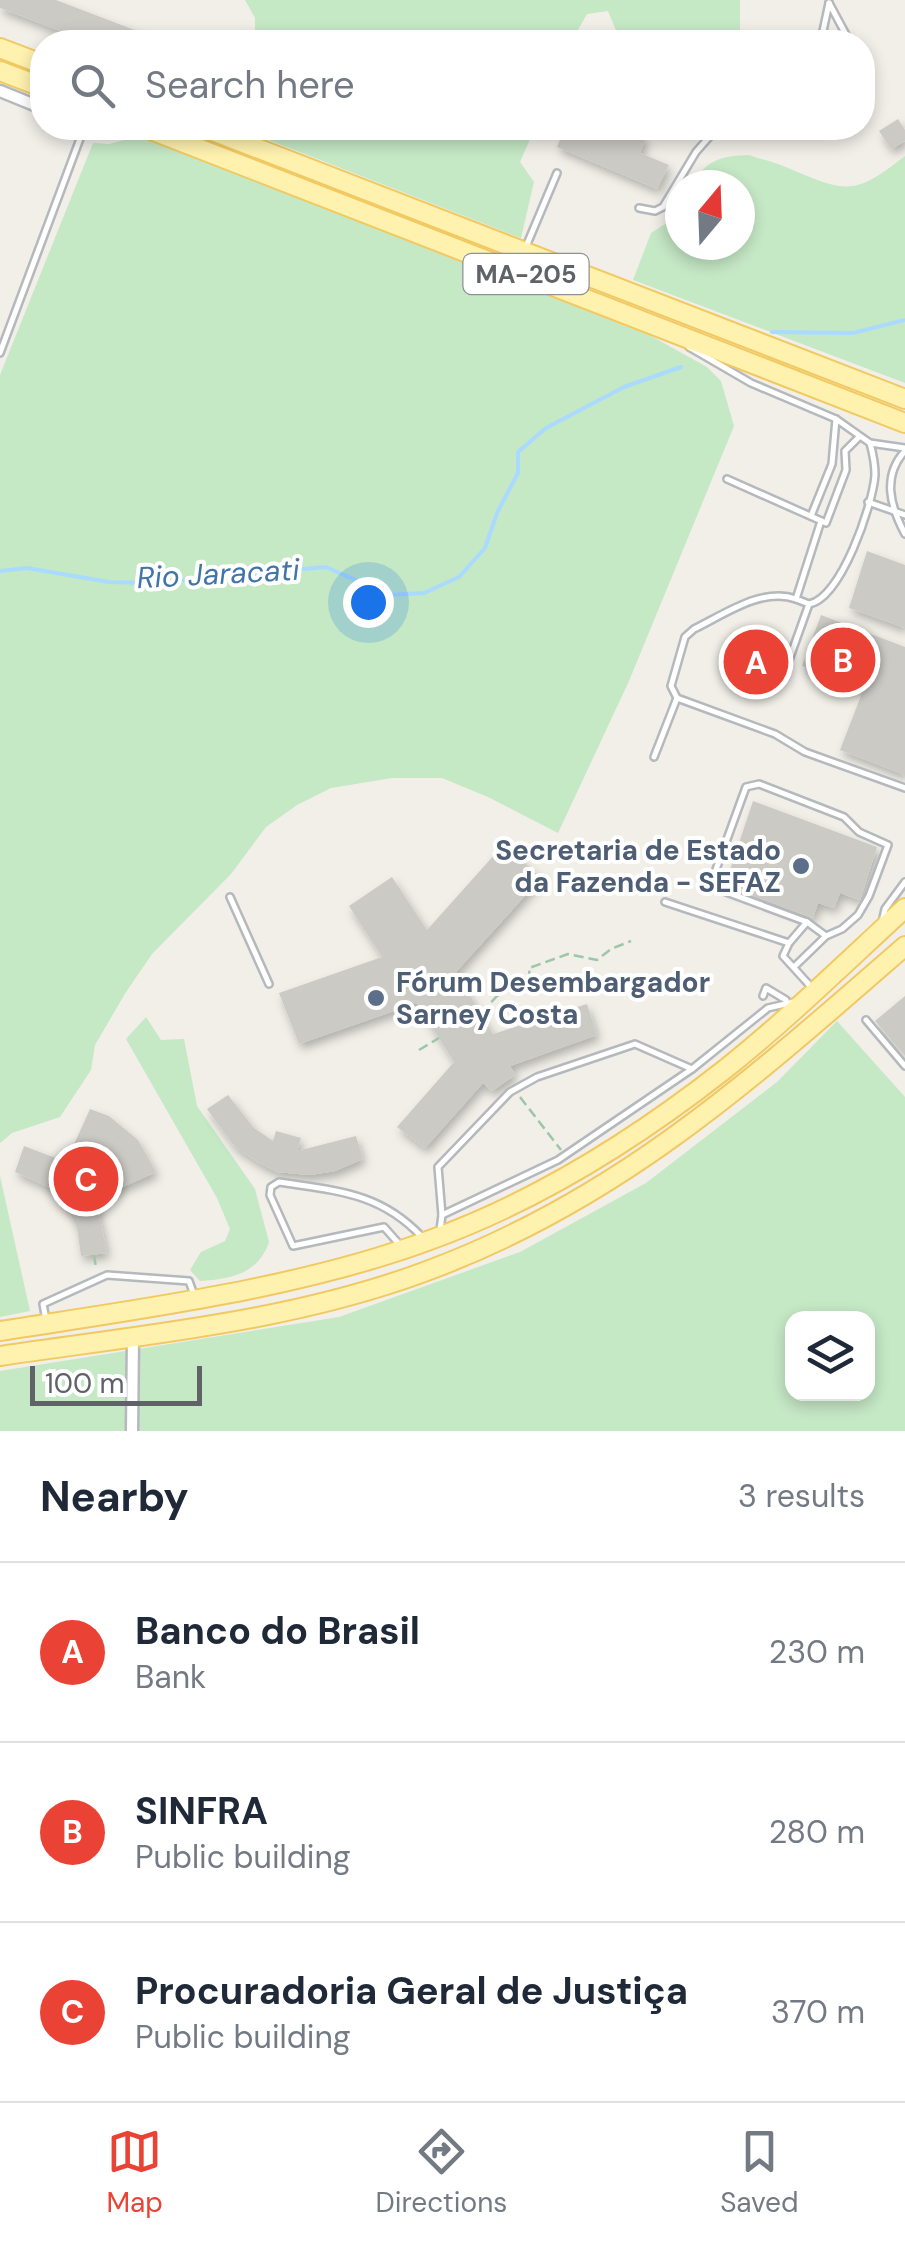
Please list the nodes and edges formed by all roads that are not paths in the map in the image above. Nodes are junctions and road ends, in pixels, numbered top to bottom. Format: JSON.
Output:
{"nodes":[{"id":1,"x":828,"y":1,"type":"edge"},
{"id":2,"x":820,"y":30,"type":"edge"},
{"id":3,"x":844,"y":30,"type":"edge"},
{"id":4,"x":0,"y":48,"type":"edge"},
{"id":5,"x":30,"y":59,"type":"edge"},
{"id":6,"x":0,"y":71,"type":"edge"},
{"id":7,"x":30,"y":82,"type":"edge"},
{"id":8,"x":0,"y":92,"type":"edge"},
{"id":9,"x":30,"y":103,"type":"edge"},
{"id":10,"x":80,"y":140,"type":"edge"},
{"id":11,"x":177,"y":140,"type":"edge"},
{"id":12,"x":237,"y":140,"type":"edge"},
{"id":13,"x":706,"y":140,"type":"edge"},
{"id":14,"x":558,"y":173,"type":"dead end"},
{"id":15,"x":639,"y":208,"type":"dead end"},
{"id":16,"x":524,"y":251,"type":"junction"},
{"id":17,"x":653,"y":324,"type":"junction"},
{"id":18,"x":0,"y":353,"type":"edge"},
{"id":19,"x":823,"y":367,"type":"junction"},
{"id":20,"x":905,"y":388,"type":"edge"},
{"id":21,"x":905,"y":399,"type":"edge"},
{"id":22,"x":836,"y":419,"type":"junction"},
{"id":23,"x":905,"y":422,"type":"edge"},
{"id":24,"x":859,"y":437,"type":"junction"},
{"id":25,"x":870,"y":444,"type":"junction"},
{"id":26,"x":905,"y":450,"type":"edge"},
{"id":27,"x":727,"y":479,"type":"dead end"},
{"id":28,"x":868,"y":502,"type":"junction"},
{"id":29,"x":892,"y":510,"type":"junction"},
{"id":30,"x":905,"y":515,"type":"edge"},
{"id":31,"x":811,"y":516,"type":"junction"},
{"id":32,"x":824,"y":522,"type":"junction"},
{"id":33,"x":905,"y":534,"type":"edge"},
{"id":34,"x":796,"y":599,"type":"junction"},
{"id":35,"x":809,"y":604,"type":"junction"},
{"id":36,"x":790,"y":660,"type":"dead end"},
{"id":37,"x":677,"y":698,"type":"junction"},
{"id":38,"x":654,"y":757,"type":"dead end"},
{"id":39,"x":905,"y":788,"type":"edge"},
{"id":40,"x":905,"y":882,"type":"edge"},
{"id":41,"x":230,"y":897,"type":"dead end"},
{"id":42,"x":665,"y":902,"type":"dead end"},
{"id":43,"x":905,"y":908,"type":"edge"},
{"id":44,"x":807,"y":922,"type":"junction"},
{"id":45,"x":882,"y":930,"type":"junction"},
{"id":46,"x":826,"y":936,"type":"junction"},
{"id":47,"x":789,"y":943,"type":"junction"},
{"id":48,"x":905,"y":946,"type":"edge"},
{"id":49,"x":794,"y":967,"type":"junction"},
{"id":50,"x":269,"y":984,"type":"dead end"},
{"id":51,"x":764,"y":992,"type":"dead end"},
{"id":52,"x":799,"y":1002,"type":"junction"},
{"id":53,"x":866,"y":1020,"type":"dead end"},
{"id":54,"x":905,"y":1066,"type":"edge"},
{"id":55,"x":692,"y":1069,"type":"junction"},
{"id":56,"x":705,"y":1084,"type":"junction"},
{"id":57,"x":742,"y":1088,"type":"junction"},
{"id":58,"x":657,"y":1152,"type":"junction"},
{"id":59,"x":442,"y":1215,"type":"junction"},
{"id":60,"x":433,"y":1239,"type":"junction"},
{"id":61,"x":403,"y":1250,"type":"junction"},
{"id":62,"x":195,"y":1297,"type":"junction"},
{"id":63,"x":46,"y":1324,"type":"junction"},
{"id":64,"x":0,"y":1331,"type":"edge"},
{"id":65,"x":132,"y":1336,"type":"junction"},
{"id":66,"x":0,"y":1356,"type":"edge"},
{"id":67,"x":132,"y":1431,"type":"edge"}],
"edges":[{"from":1,"to":2,"type":"lane"},
{"from":1,"to":3,"type":"lane"},
{"from":4,"to":5,"type":"main road"},
{"from":6,"to":7,"type":"main road"},
{"from":8,"to":9,"type":"street"},
{"from":10,"to":18,"type":"lane"},
{"from":11,"to":17,"type":"main road","number":"MA-205"},
{"from":12,"to":16,"type":"main road","number":"MA-205"},
{"from":13,"to":15,"type":"lane"},
{"from":14,"to":16,"type":"lane"},
{"from":16,"to":19,"type":"main road","number":"MA-205"},
{"from":17,"to":22,"type":"lane"},
{"from":17,"to":23,"type":"main road","number":"MA-205"},
{"from":19,"to":20,"type":"main road"},
{"from":19,"to":21,"type":"main road","number":"MA-205"},
{"from":22,"to":24,"type":"lane"},
{"from":22,"to":31,"type":"lane"},
{"from":24,"to":25,"type":"lane"},
{"from":24,"to":32,"type":"lane"},
{"from":25,"to":26,"type":"lane"},
{"from":25,"to":28,"type":"lane"},
{"from":26,"to":29,"type":"lane"},
{"from":27,"to":31,"type":"lane"},
{"from":28,"to":29,"type":"lane"},
{"from":28,"to":35,"type":"lane"},
{"from":29,"to":30,"type":"lane"},
{"from":29,"to":33,"type":"lane"},
{"from":31,"to":32,"type":"lane"},
{"from":32,"to":34,"type":"lane"},
{"from":34,"to":35,"type":"lane"},
{"from":34,"to":37,"type":"lane"},
{"from":35,"to":36,"type":"lane"},
{"from":37,"to":38,"type":"lane"},
{"from":37,"to":39,"type":"lane"},
{"from":40,"to":45,"type":"lane"},
{"from":41,"to":50,"type":"lane"},
{"from":42,"to":47,"type":"lane"},
{"from":43,"to":45,"type":"main road"},
{"from":44,"to":46,"type":"lane"},
{"from":44,"to":46,"type":"lane"},
{"from":44,"to":47,"type":"lane"},
{"from":45,"to":52,"type":"main road"},
{"from":46,"to":49,"type":"lane"},
{"from":47,"to":49,"type":"lane"},
{"from":48,"to":57,"type":"main road"},
{"from":49,"to":52,"type":"lane"},
{"from":51,"to":52,"type":"lane"},
{"from":52,"to":55,"type":"lane"},
{"from":52,"to":56,"type":"main road"},
{"from":52,"to":57,"type":"main road"},
{"from":53,"to":54,"type":"lane"},
{"from":55,"to":59,"type":"lane"},
{"from":55,"to":59,"type":"lane"},
{"from":56,"to":58,"type":"main road"},
{"from":56,"to":60,"type":"main road"},
{"from":57,"to":58,"type":"main road"},
{"from":58,"to":65,"type":"main road"},
{"from":59,"to":60,"type":"lane"},
{"from":60,"to":61,"type":"main road"},
{"from":60,"to":61,"type":"lane"},
{"from":61,"to":62,"type":"main road"},
{"from":62,"to":63,"type":"main road"},
{"from":62,"to":63,"type":"lane"},
{"from":63,"to":64,"type":"main road"},
{"from":65,"to":66,"type":"main road"},
{"from":65,"to":67,"type":"street"}]}
